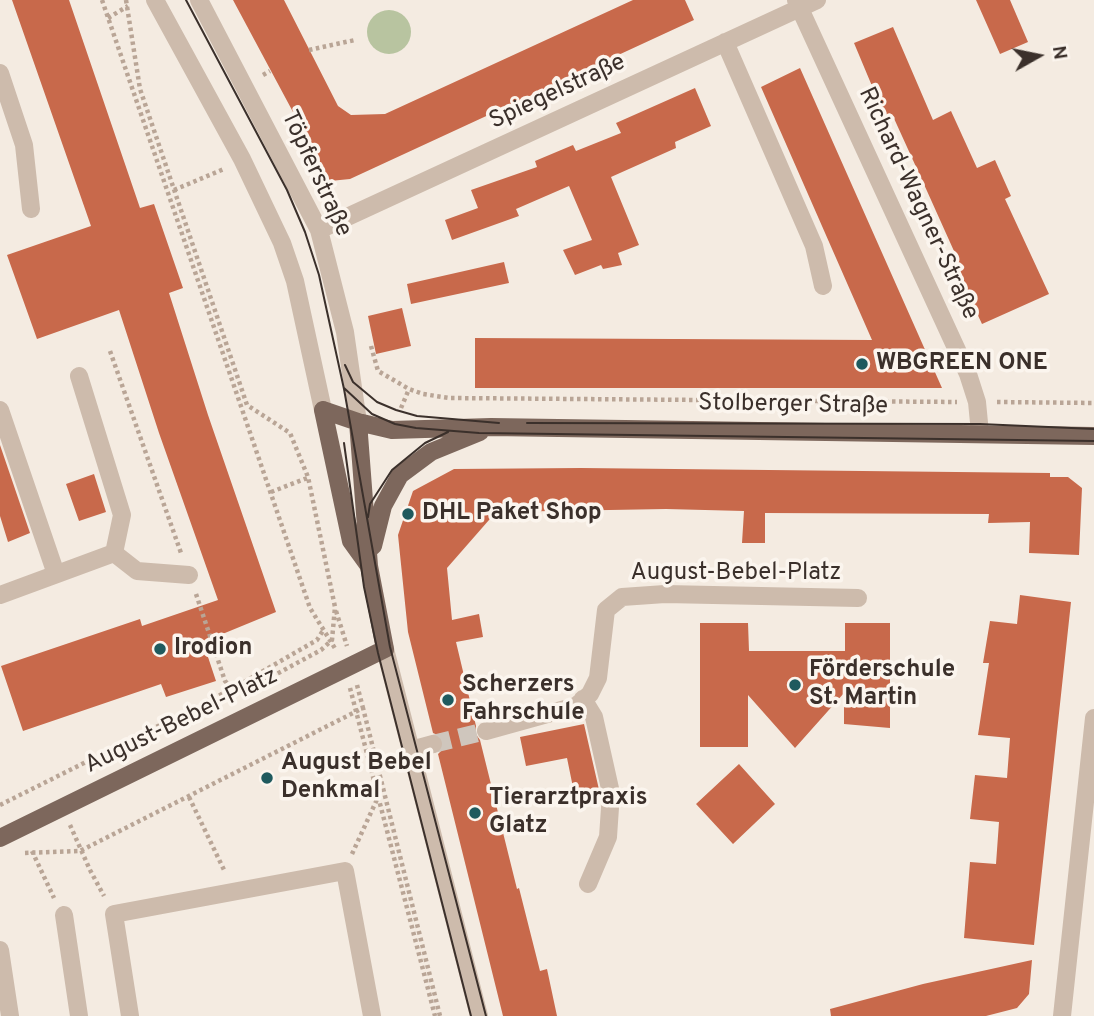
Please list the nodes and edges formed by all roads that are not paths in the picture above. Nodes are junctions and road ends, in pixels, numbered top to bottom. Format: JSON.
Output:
{"nodes":[{"id":1,"x":155,"y":0,"type":"edge"},
{"id":2,"x":199,"y":0,"type":"edge"},
{"id":3,"x":817,"y":0,"type":"edge"},
{"id":4,"x":798,"y":4,"type":"edge"},
{"id":5,"x":725,"y":42,"type":"junction"},
{"id":6,"x":0,"y":73,"type":"edge"},
{"id":7,"x":31,"y":209,"type":"dead end"},
{"id":8,"x":320,"y":230,"type":"junction"},
{"id":9,"x":823,"y":286,"type":"dead end"},
{"id":10,"x":79,"y":376,"type":"dead end"},
{"id":11,"x":0,"y":410,"type":"edge"},
{"id":12,"x":323,"y":410,"type":"junction"},
{"id":13,"x":358,"y":422,"type":"junction"},
{"id":14,"x":491,"y":427,"type":"junction"},
{"id":15,"x":980,"y":433,"type":"junction"},
{"id":16,"x":1094,"y":436,"type":"edge"},
{"id":17,"x":114,"y":553,"type":"junction"},
{"id":18,"x":369,"y":565,"type":"junction"},
{"id":19,"x":56,"y":574,"type":"junction"},
{"id":20,"x":189,"y":575,"type":"road end"},
{"id":21,"x":0,"y":595,"type":"edge"},
{"id":22,"x":858,"y":598,"type":"dead end"},
{"id":23,"x":385,"y":649,"type":"junction"},
{"id":24,"x":583,"y":699,"type":"junction"},
{"id":25,"x":1094,"y":718,"type":"edge"},
{"id":26,"x":486,"y":731,"type":"tunnel mouth"},
{"id":27,"x":433,"y":744,"type":"tunnel mouth"},
{"id":28,"x":411,"y":750,"type":"junction"},
{"id":29,"x":0,"y":838,"type":"edge"},
{"id":30,"x":588,"y":884,"type":"dead end"},
{"id":31,"x":64,"y":915,"type":"road end"},
{"id":32,"x":0,"y":950,"type":"edge"},
{"id":33,"x":10,"y":1016,"type":"edge"},
{"id":34,"x":79,"y":1016,"type":"edge"},
{"id":35,"x":130,"y":1016,"type":"edge"},
{"id":36,"x":372,"y":1016,"type":"edge"},
{"id":37,"x":479,"y":1016,"type":"edge"},
{"id":38,"x":1062,"y":1016,"type":"edge"}],
"edges":[{"from":1,"to":12,"type":"street"},
{"from":2,"to":8,"type":"street","name":"Töpferstraße"},
{"from":3,"to":4,"type":"street","name":"Spiegelstraße"},
{"from":4,"to":5,"type":"street","name":"Spiegelstraße"},
{"from":4,"to":15,"type":"street","name":"Richard-Wagner-Straße"},
{"from":5,"to":8,"type":"street","name":"Spiegelstraße"},
{"from":5,"to":9,"type":"street"},
{"from":6,"to":7,"type":"street"},
{"from":8,"to":13,"type":"street","name":"Töpferstraße"},
{"from":10,"to":17,"type":"street"},
{"from":11,"to":19,"type":"street"},
{"from":12,"to":13,"type":"main road","name":"Stolberger Straße"},
{"from":12,"to":18,"type":"main road"},
{"from":13,"to":14,"type":"main road","name":"Stolberger Straße"},
{"from":13,"to":18,"type":"main road"},
{"from":14,"to":15,"type":"main road","name":"Stolberger Straße"},
{"from":14,"to":18,"type":"main road","name":"Stolberger Straße"},
{"from":15,"to":16,"type":"main road","name":"Stolberger Straße"},
{"from":17,"to":19,"type":"street"},
{"from":17,"to":20,"type":"street"},
{"from":18,"to":23,"type":"main road"},
{"from":19,"to":21,"type":"street"},
{"from":22,"to":24,"type":"street","name":"August-Bebel-Platz"},
{"from":23,"to":28,"type":"street"},
{"from":23,"to":29,"type":"main road","name":"August-Bebel-Platz"},
{"from":24,"to":26,"type":"street"},
{"from":24,"to":30,"type":"street"},
{"from":25,"to":38,"type":"street"},
{"from":27,"to":28,"type":"street"},
{"from":28,"to":37,"type":"street"},
{"from":31,"to":34,"type":"street"},
{"from":32,"to":33,"type":"street"},
{"from":35,"to":36,"type":"street"}]}
